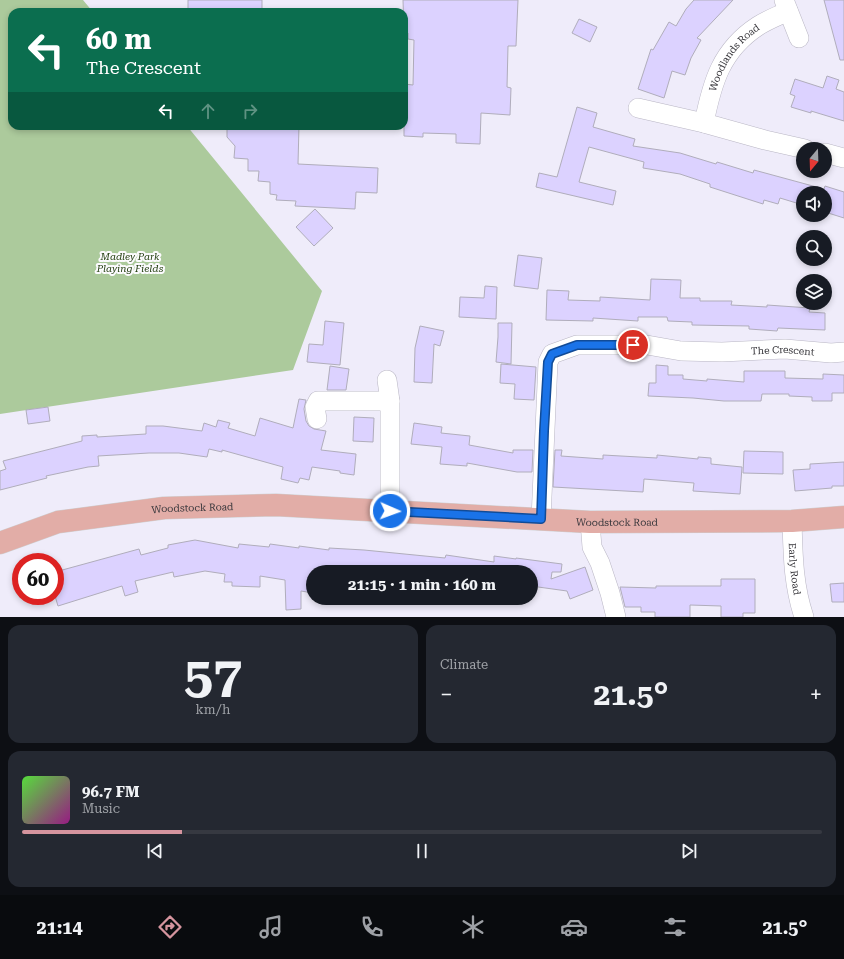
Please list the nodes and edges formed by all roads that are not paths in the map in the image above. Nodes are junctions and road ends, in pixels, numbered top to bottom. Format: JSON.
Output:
{"nodes":[{"id":1,"x":786,"y":5,"type":"edge"},
{"id":2,"x":799,"y":38,"type":"dead end"},
{"id":3,"x":638,"y":108,"type":"dead end"},
{"id":4,"x":704,"y":123,"type":"junction"},
{"id":5,"x":796,"y":147,"type":"edge"},
{"id":6,"x":832,"y":155,"type":"edge"},
{"id":7,"x":844,"y":158,"type":"edge"},
{"id":8,"x":844,"y":352,"type":"edge"},
{"id":9,"x":387,"y":380,"type":"dead end"},
{"id":10,"x":390,"y":401,"type":"junction"},
{"id":11,"x":317,"y":419,"type":"dead end"},
{"id":12,"x":390,"y":511,"type":"junction"},
{"id":13,"x":844,"y":517,"type":"edge"},
{"id":14,"x":541,"y":519,"type":"junction"},
{"id":15,"x":792,"y":520,"type":"junction"},
{"id":16,"x":590,"y":522,"type":"junction"},
{"id":17,"x":0,"y":543,"type":"edge"},
{"id":18,"x":616,"y":617,"type":"edge"},
{"id":19,"x":804,"y":617,"type":"edge"}],
"edges":[{"from":1,"to":2,"type":"street","name":"Woodlands Road"},
{"from":1,"to":4,"type":"street","name":"Woodlands Road"},
{"from":3,"to":4,"type":"street"},
{"from":4,"to":5,"type":"street"},
{"from":6,"to":7,"type":"street"},
{"from":8,"to":14,"type":"street","name":"The Crescent"},
{"from":9,"to":10,"type":"street"},
{"from":10,"to":11,"type":"street"},
{"from":10,"to":12,"type":"street"},
{"from":12,"to":14,"type":"main road","name":"Woodstock Road"},
{"from":12,"to":17,"type":"main road","name":"Woodstock Road"},
{"from":13,"to":15,"type":"main road","name":"Woodstock Road"},
{"from":14,"to":16,"type":"main road","name":"Woodstock Road"},
{"from":15,"to":16,"type":"main road","name":"Woodstock Road"},
{"from":15,"to":19,"type":"street","name":"Early Road"},
{"from":16,"to":18,"type":"street"}]}
